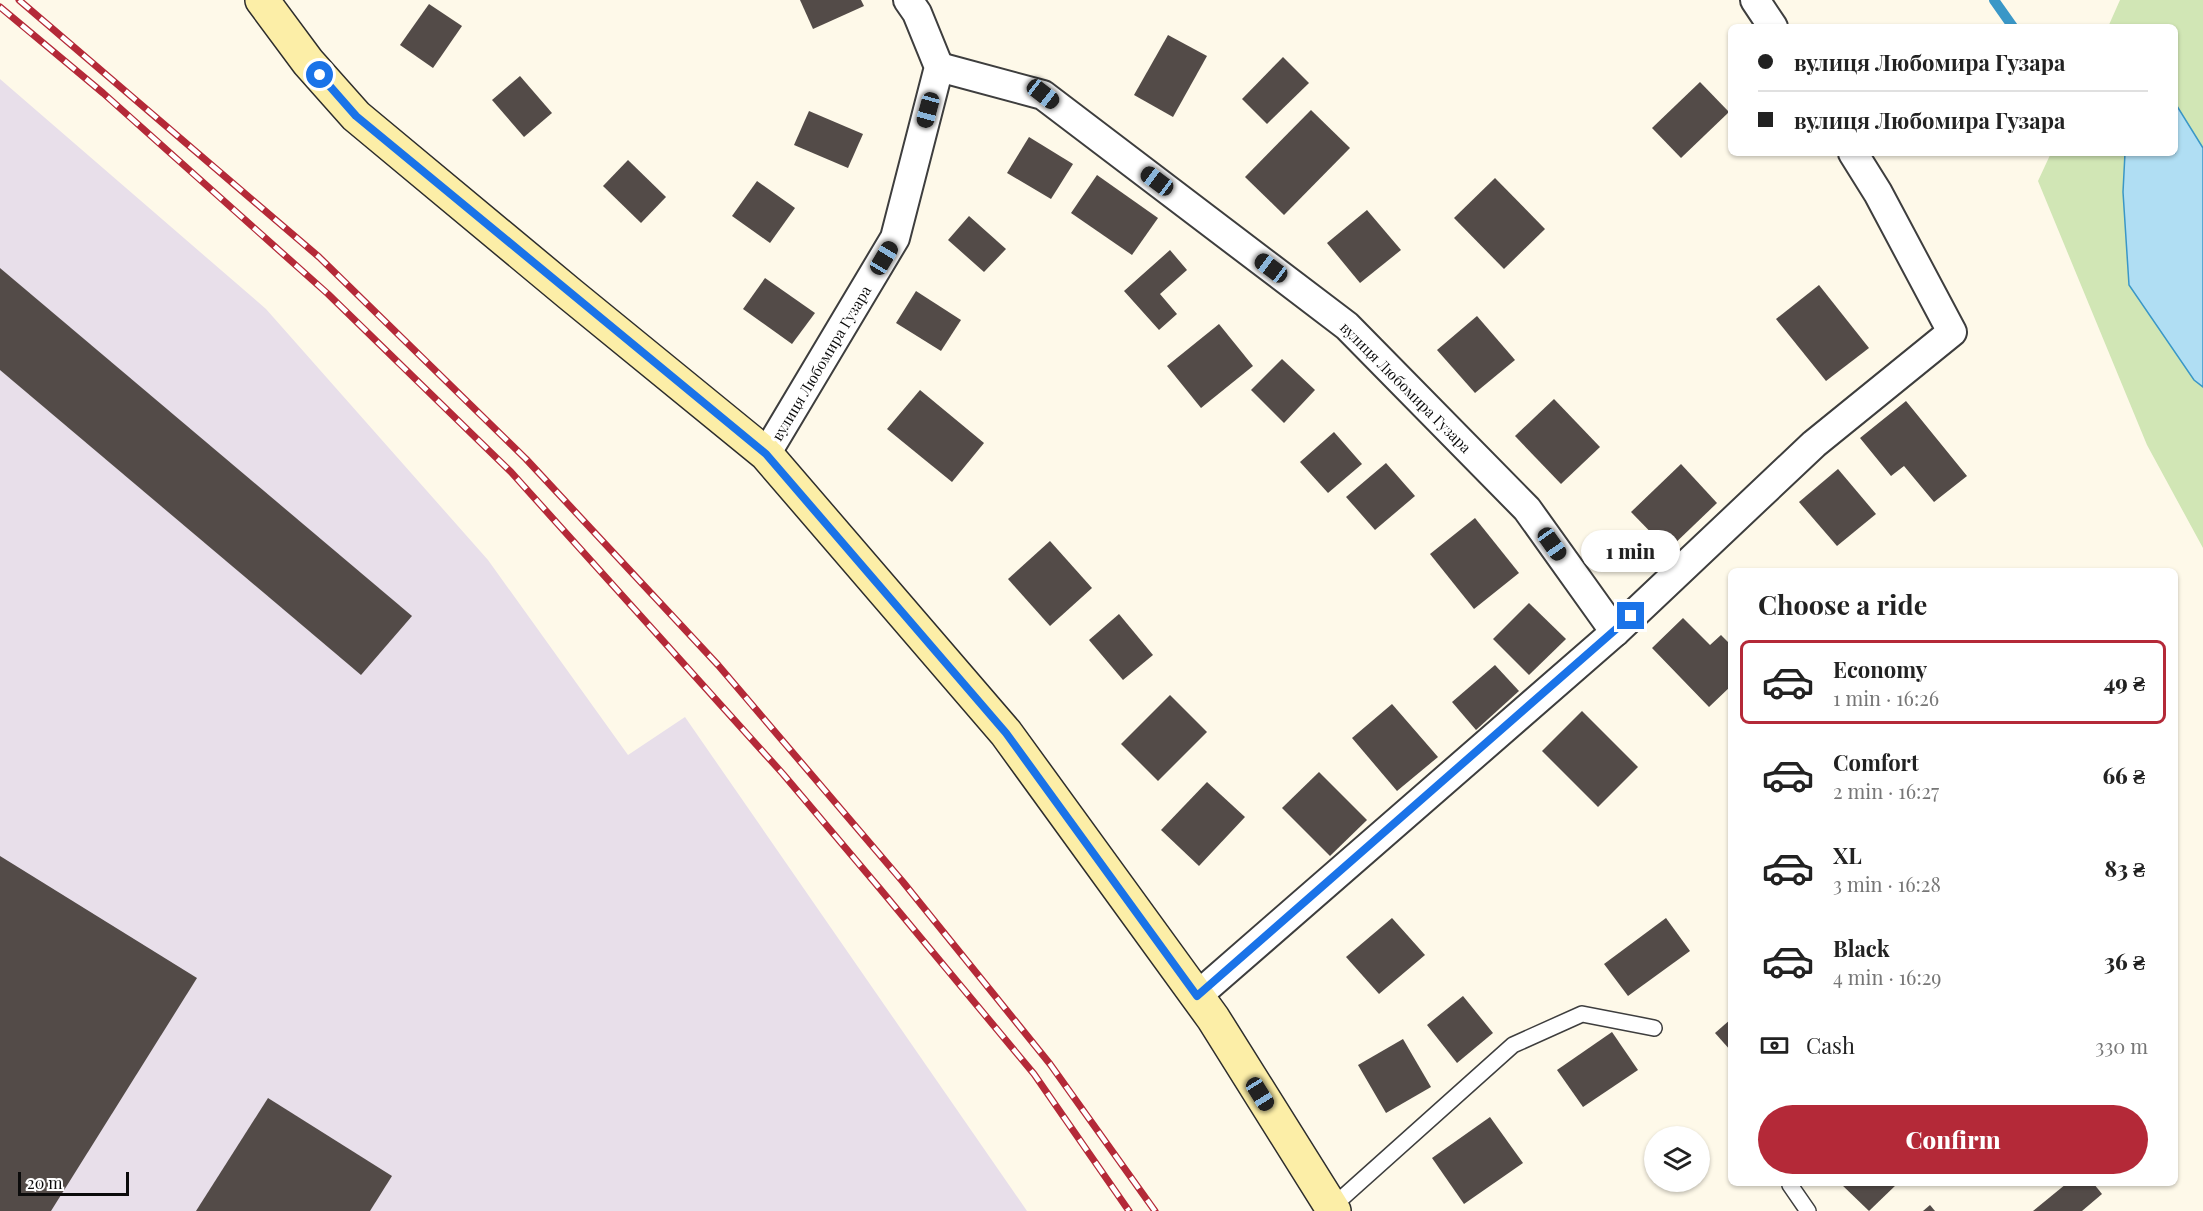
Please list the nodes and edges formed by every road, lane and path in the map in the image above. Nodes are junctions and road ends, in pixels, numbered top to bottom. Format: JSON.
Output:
{"nodes":[{"id":1,"x":262,"y":0,"type":"edge"},
{"id":2,"x":908,"y":0,"type":"edge"},
{"id":3,"x":1755,"y":0,"type":"edge"},
{"id":4,"x":1771,"y":24,"type":"edge"},
{"id":5,"x":939,"y":67,"type":"junction"},
{"id":6,"x":1855,"y":156,"type":"edge"},
{"id":7,"x":766,"y":454,"type":"junction"},
{"id":8,"x":1615,"y":632,"type":"junction"},
{"id":9,"x":1197,"y":996,"type":"junction"},
{"id":10,"x":1654,"y":1028,"type":"dead end"},
{"id":11,"x":1791,"y":1186,"type":"edge"},
{"id":12,"x":1333,"y":1209,"type":"edge"},
{"id":13,"x":1808,"y":1211,"type":"edge"}],
"edges":[{"from":1,"to":7,"type":"main road","name":"вулиця Любомира Гузара"},
{"from":2,"to":5,"type":"street"},
{"from":3,"to":4,"type":"street"},
{"from":5,"to":7,"type":"street","name":"вулиця Любомира Гузара"},
{"from":5,"to":8,"type":"street","name":"вулиця Любомира Гузара"},
{"from":6,"to":8,"type":"street"},
{"from":7,"to":9,"type":"main road","name":"вулиця Любомира Гузара"},
{"from":8,"to":9,"type":"street"},
{"from":9,"to":12,"type":"main road","name":"вулиця Любомира Гузара"},
{"from":10,"to":12,"type":"lane"},
{"from":11,"to":13,"type":"lane"}]}
